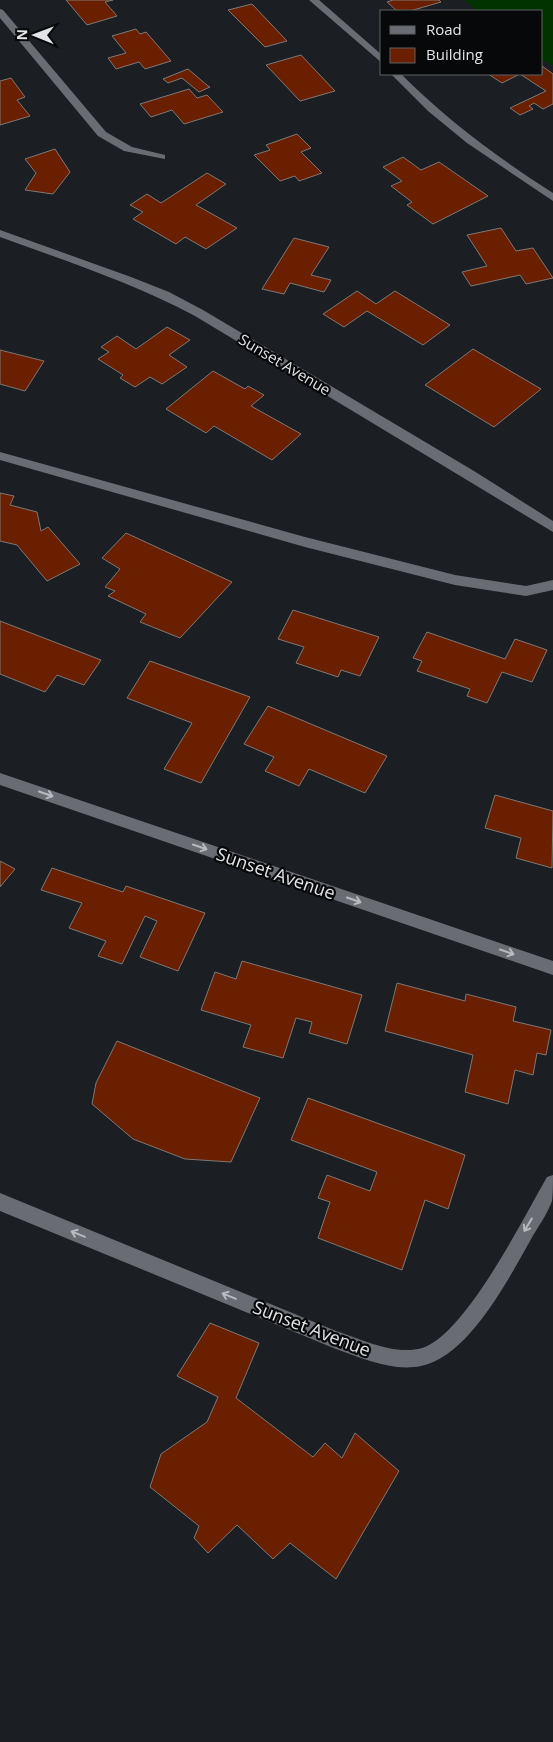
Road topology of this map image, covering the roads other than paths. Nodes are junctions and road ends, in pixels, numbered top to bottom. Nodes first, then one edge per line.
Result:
1 (314, 0) edge
2 (0, 12) edge
3 (380, 58) edge
4 (397, 75) edge
5 (161, 157) dead end
6 (553, 198) edge
7 (0, 233) edge
8 (0, 456) edge
9 (553, 527) edge
10 (553, 585) edge
11 (0, 779) edge
12 (553, 968) edge
13 (553, 1183) edge
14 (0, 1202) edge

1 - 3 street
2 - 5 street
4 - 6 street
7 - 9 street, Sunset Avenue
8 - 10 street
11 -> 12 street, Sunset Avenue
13 -> 14 street, Sunset Avenue

